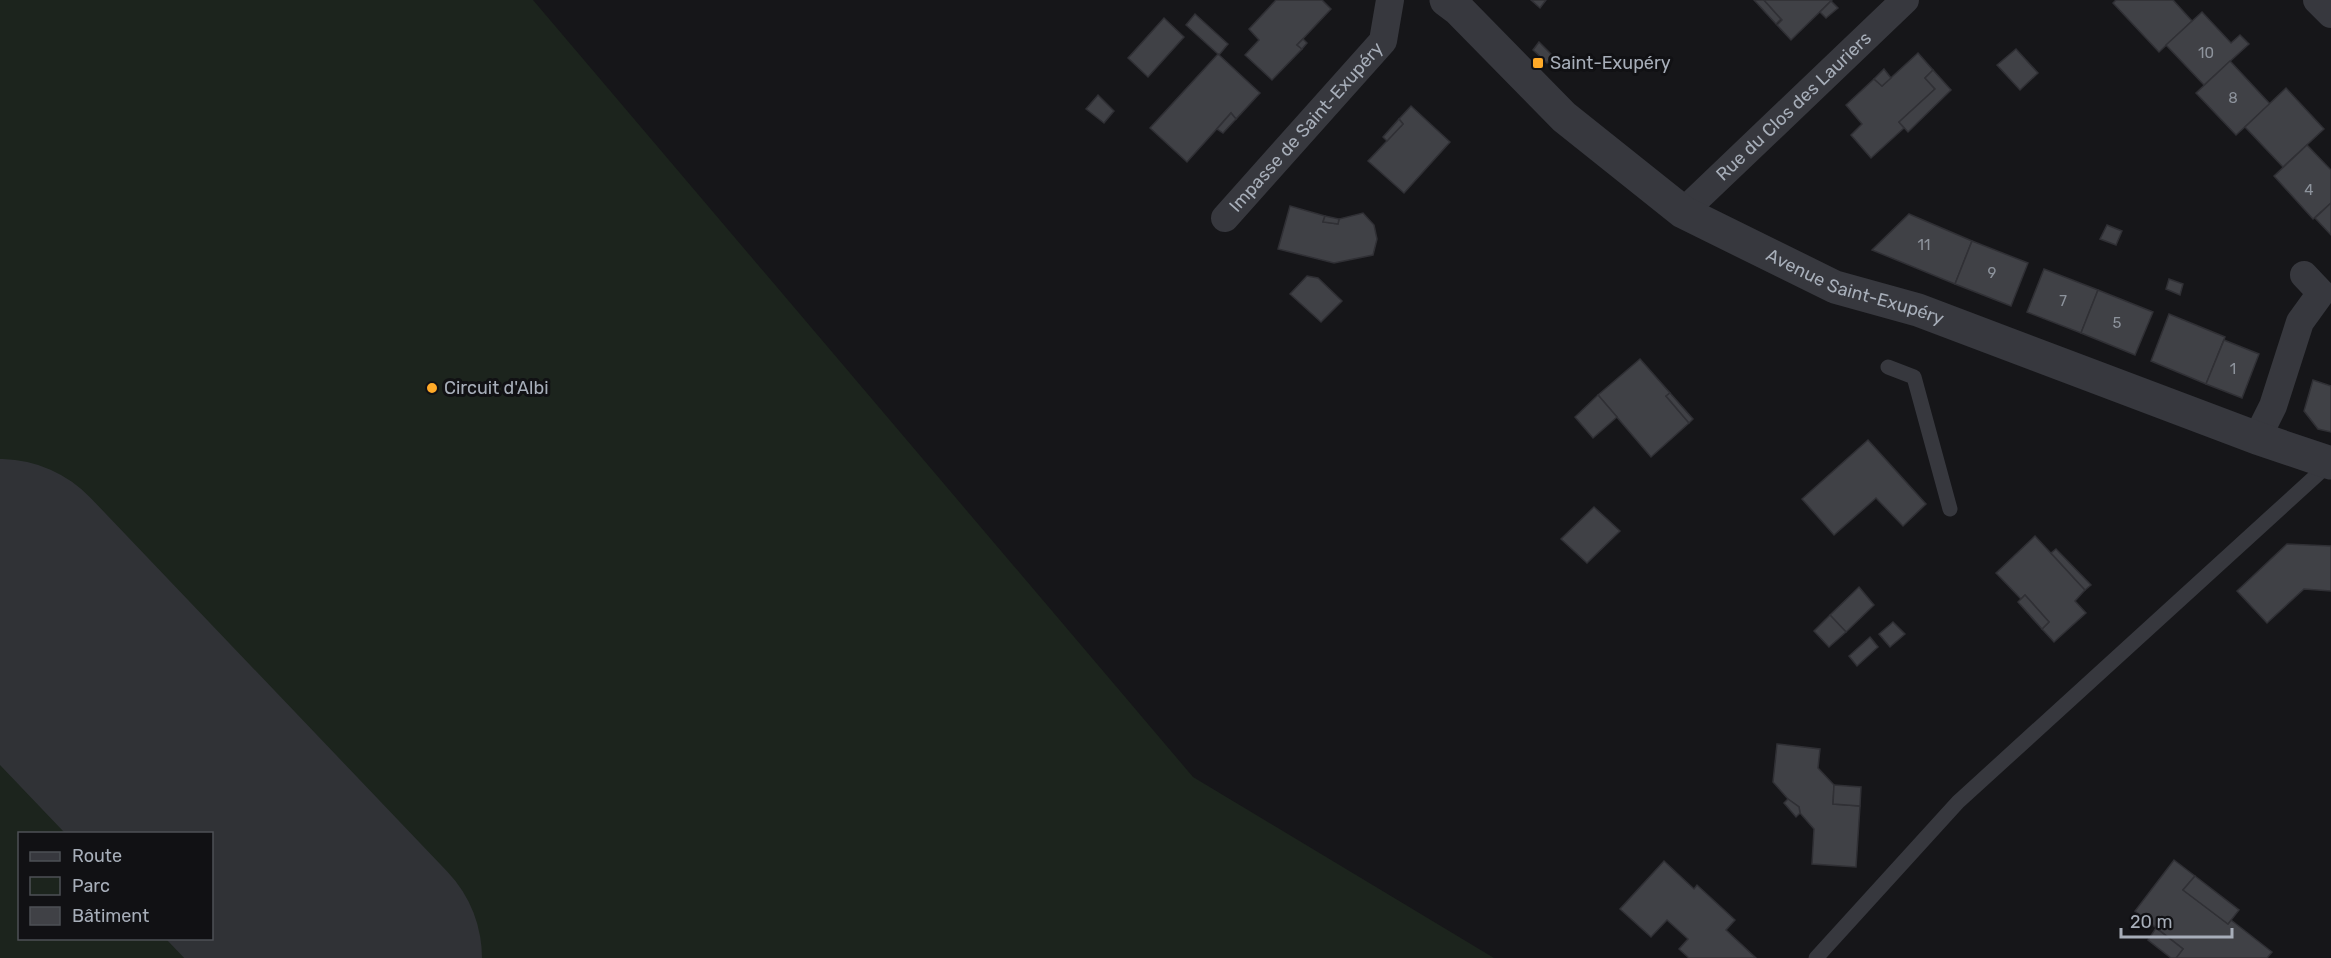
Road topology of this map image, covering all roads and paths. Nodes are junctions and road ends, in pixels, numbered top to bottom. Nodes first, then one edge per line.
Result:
1 (1390, 0) edge
2 (1446, 0) edge
3 (1905, 0) edge
4 (2317, 0) edge
5 (2331, 14) edge
6 (1683, 212) junction
7 (1226, 218) dead end
8 (2322, 286) edge
9 (1888, 367) dead end
10 (2257, 438) junction
11 (2331, 463) edge
12 (1950, 509) dead end
13 (1816, 958) edge

1 - 7 street, Impasse de Saint-Exupéry
2 - 6 street, Avenue Saint-Exupéry
3 - 6 street, Rue du Clos des Lauriers
4 - 5 street
6 - 10 street, Avenue Saint-Exupéry
8 - 10 street
9 - 12 lane
10 - 11 street, Avenue Saint-Exupéry
11 - 13 lane

